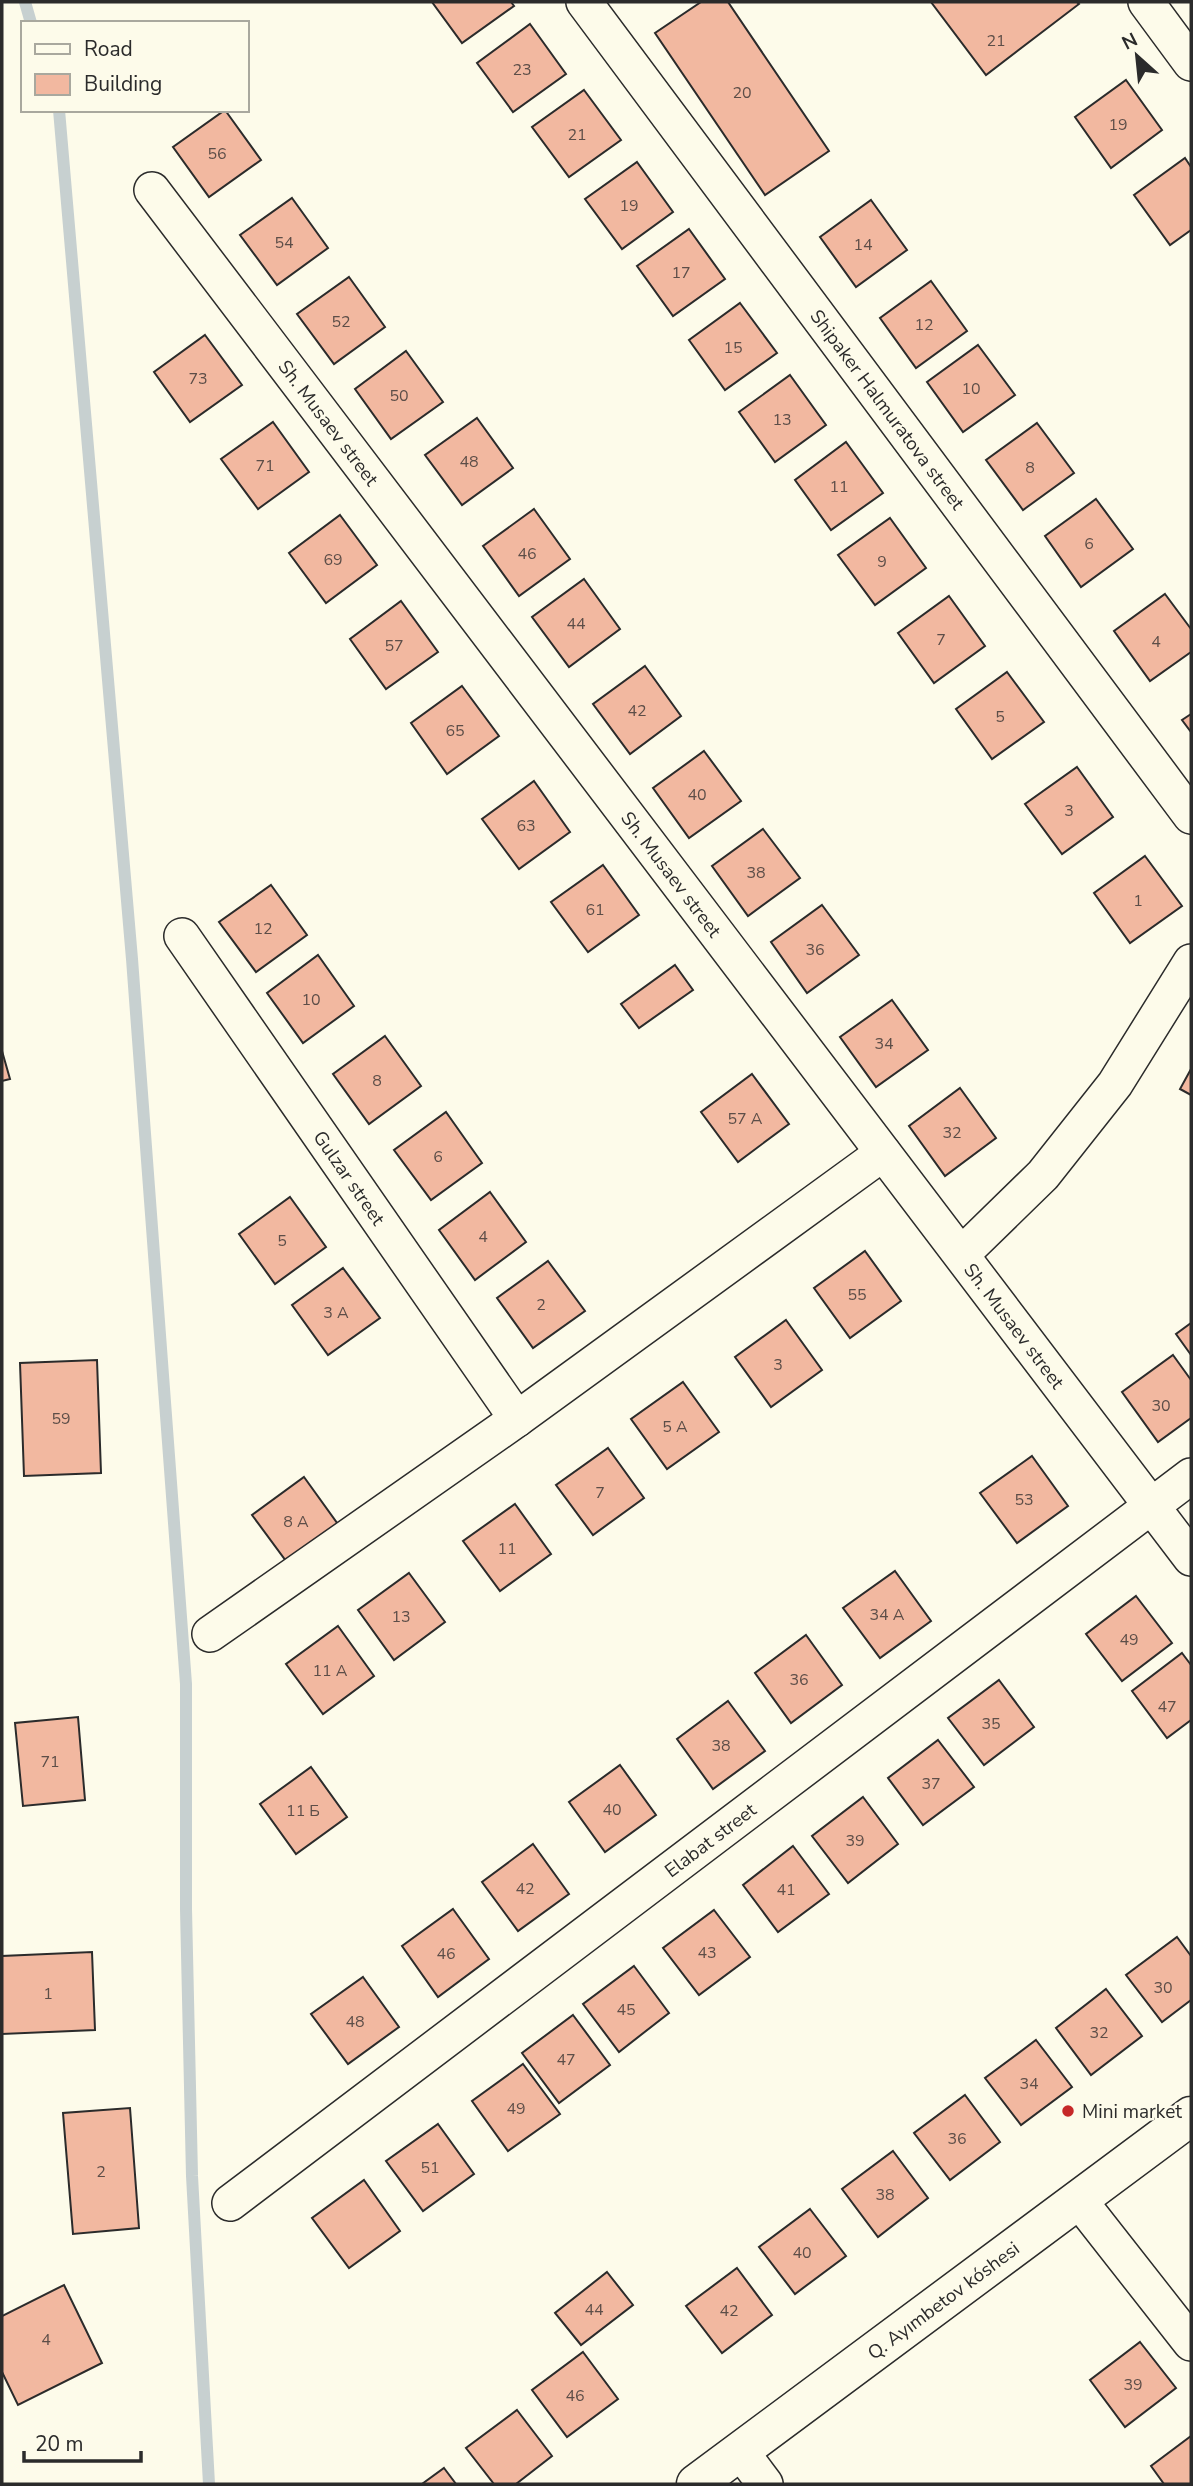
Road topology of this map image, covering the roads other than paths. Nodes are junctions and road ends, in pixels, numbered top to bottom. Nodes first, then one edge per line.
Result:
1 (584, 2) edge
2 (1146, 2) edge
3 (1191, 63) edge
4 (152, 190) dead end
5 (1191, 816) edge
6 (182, 936) dead end
7 (1191, 962) edge
8 (883, 1153) junction
9 (962, 1254) junction
10 (517, 1419) junction
11 (1191, 1476) edge
12 (1152, 1504) junction
13 (1191, 1558) edge
14 (210, 1634) dead end
15 (1191, 2116) edge
16 (1078, 2199) junction
17 (230, 2203) dead end
18 (1191, 2343) edge
19 (741, 2452) junction
20 (696, 2484) edge
21 (765, 2484) edge

1 - 5 street, Shipaker Halmuratova street
2 - 3 street
4 - 8 street, Sh. Musaev street
6 - 10 street, Gulzar street
7 - 9 street
8 - 9 street, Sh. Musaev street
8 - 10 street
9 - 12 street, Sh. Musaev street
10 - 14 street
11 - 12 street, Elabat street
12 - 13 street, Sh. Musaev street
12 - 17 street, Elabat street
15 - 16 street, Q. Ayımbetov kóshesi
16 - 18 street
16 - 19 street, Q. Ayımbetov kóshesi
19 - 20 street, Q. Ayımbetov kóshesi
19 - 21 street

